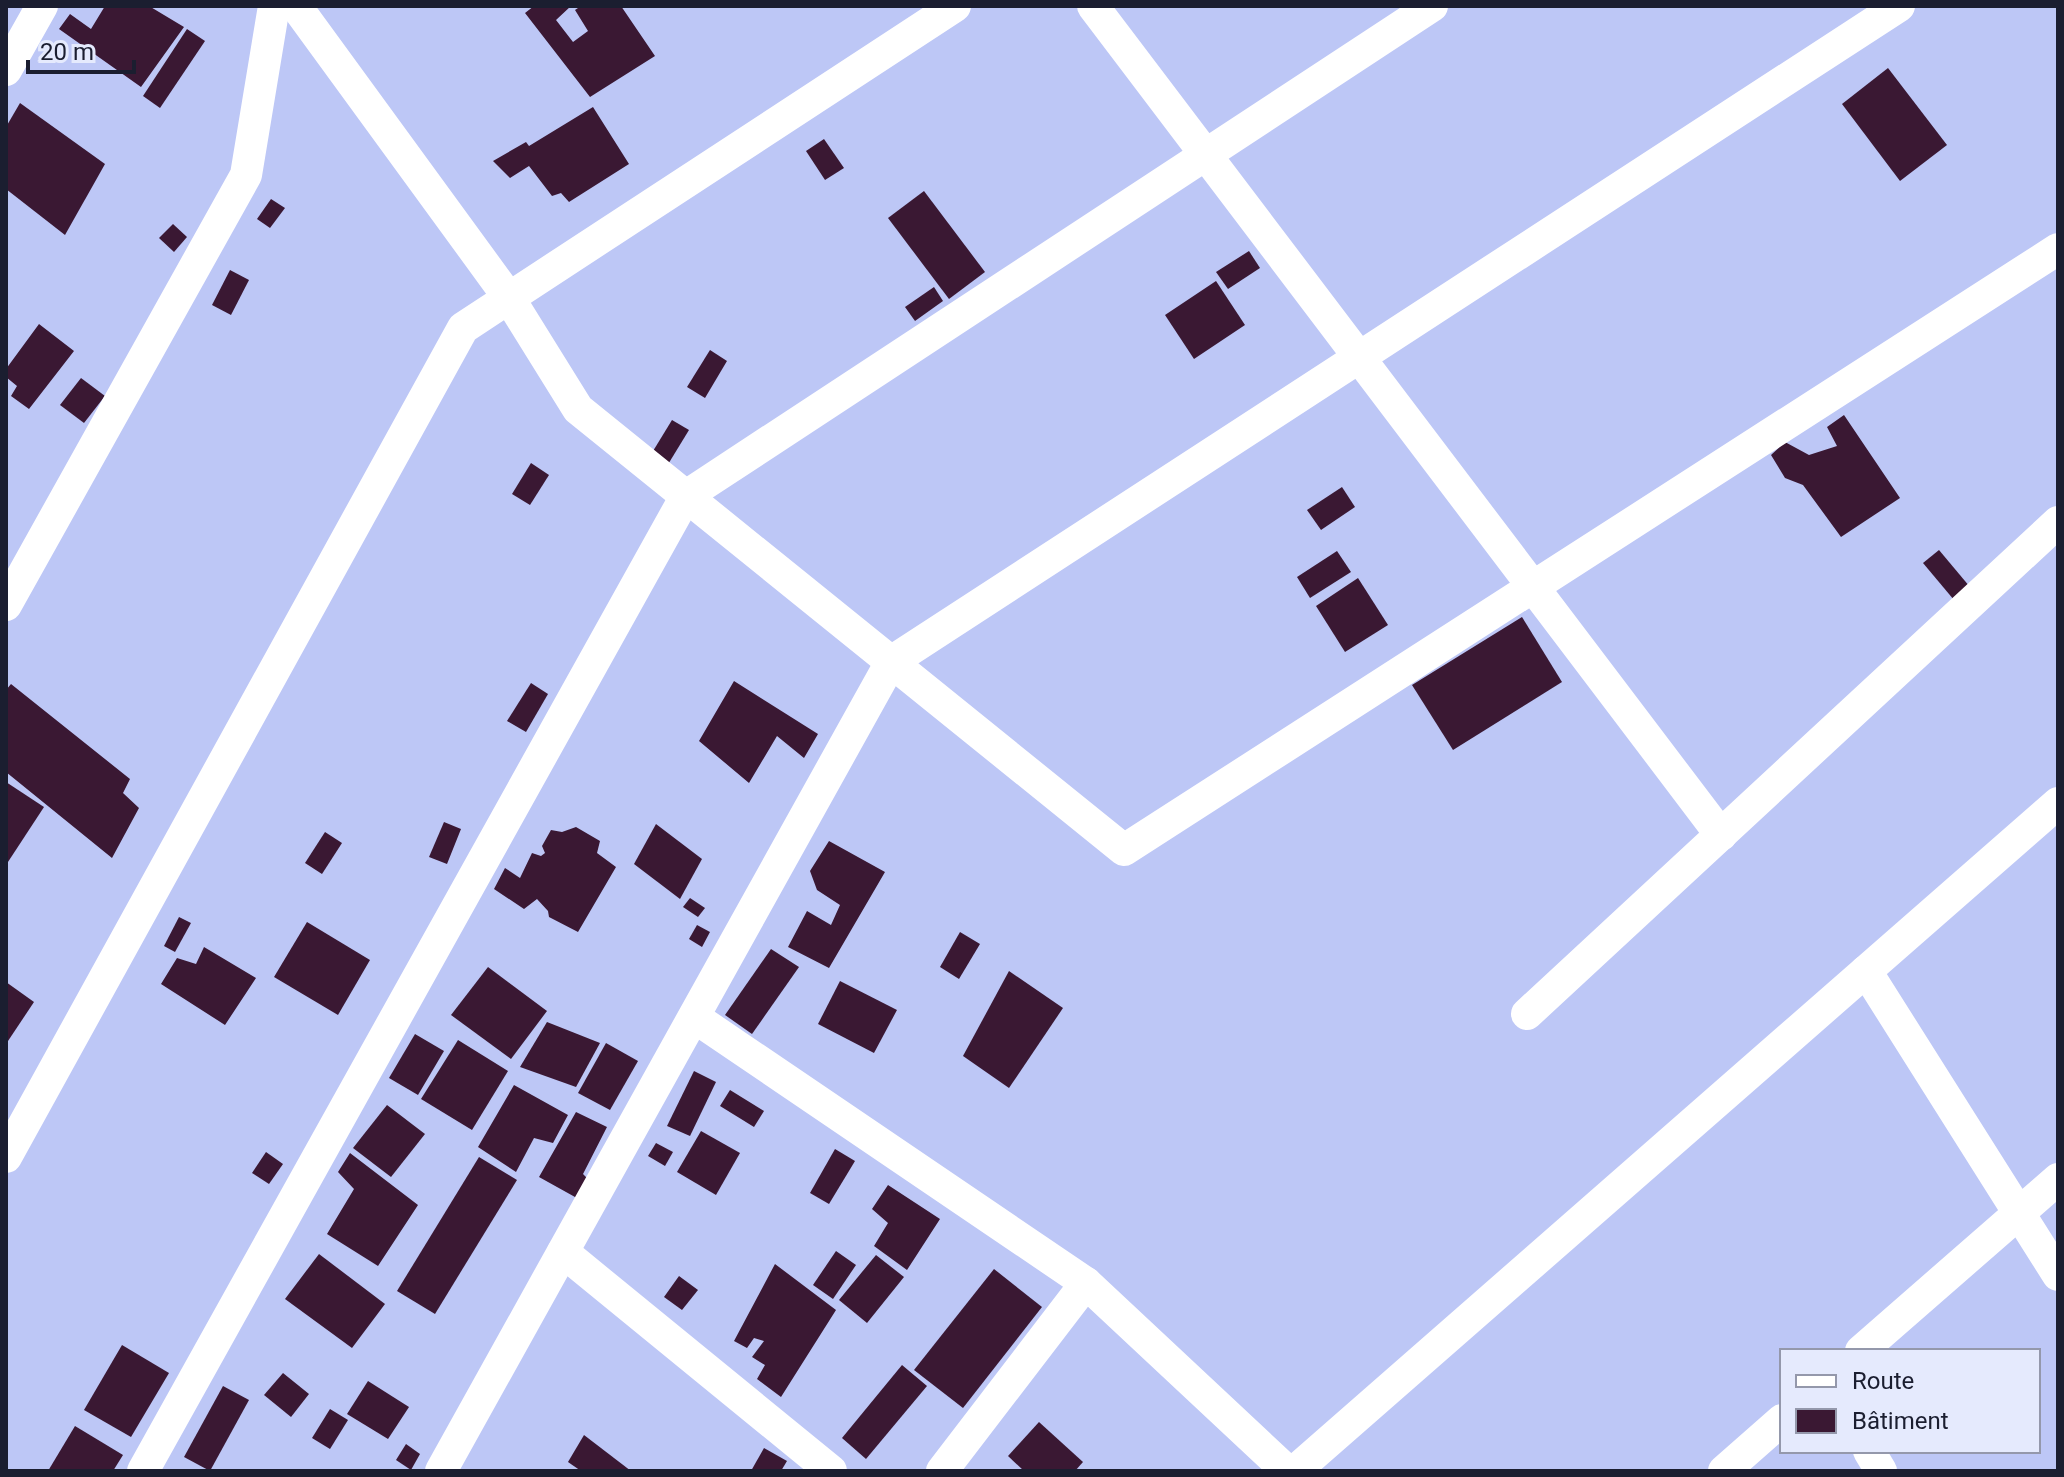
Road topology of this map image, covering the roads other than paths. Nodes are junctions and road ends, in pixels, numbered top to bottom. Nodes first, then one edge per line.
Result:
1 (42, 6) edge
2 (274, 6) edge
3 (296, 6) edge
4 (955, 6) edge
5 (1093, 6) edge
6 (1432, 6) edge
7 (1899, 6) edge
8 (6, 70) edge
9 (1206, 155) junction
10 (2058, 249) edge
11 (509, 298) junction
12 (1359, 357) junction
13 (686, 496) junction
14 (2058, 522) edge
15 (1533, 587) junction
16 (6, 605) edge
17 (891, 662) junction
18 (2058, 803) edge
19 (1721, 835) junction
20 (1866, 971) junction
21 (1527, 1014) dead end
22 (694, 1017) junction
23 (6, 1157) edge
24 (2058, 1179) edge
25 (2020, 1213) junction
26 (563, 1252) junction
27 (2058, 1275) edge
28 (1086, 1283) junction
29 (1863, 1349) edge
30 (1780, 1422) edge
31 (1870, 1453) edge
32 (143, 1471) edge
33 (441, 1471) edge
34 (831, 1471) edge
35 (942, 1471) edge
36 (1287, 1471) edge
37 (1295, 1471) edge
38 (1724, 1471) edge
39 (1881, 1471) edge

1 - 8 street
2 - 16 street
3 - 11 street
4 - 11 street
5 - 9 street
6 - 9 street
7 - 12 street
9 - 12 street
9 - 13 street
10 - 15 street
11 - 13 street
11 - 23 street
12 - 15 street
12 - 17 street
13 - 17 street
13 - 32 street
14 - 19 street
15 - 17 street
15 - 19 street
17 - 22 street
18 - 20 street
19 - 21 street
20 - 25 street
20 - 37 street
22 - 26 street
22 - 28 street
24 - 25 street
25 - 27 street
25 - 29 street
26 - 33 street
26 - 34 street
28 - 35 street
28 - 36 street
30 - 38 street
31 - 39 street

